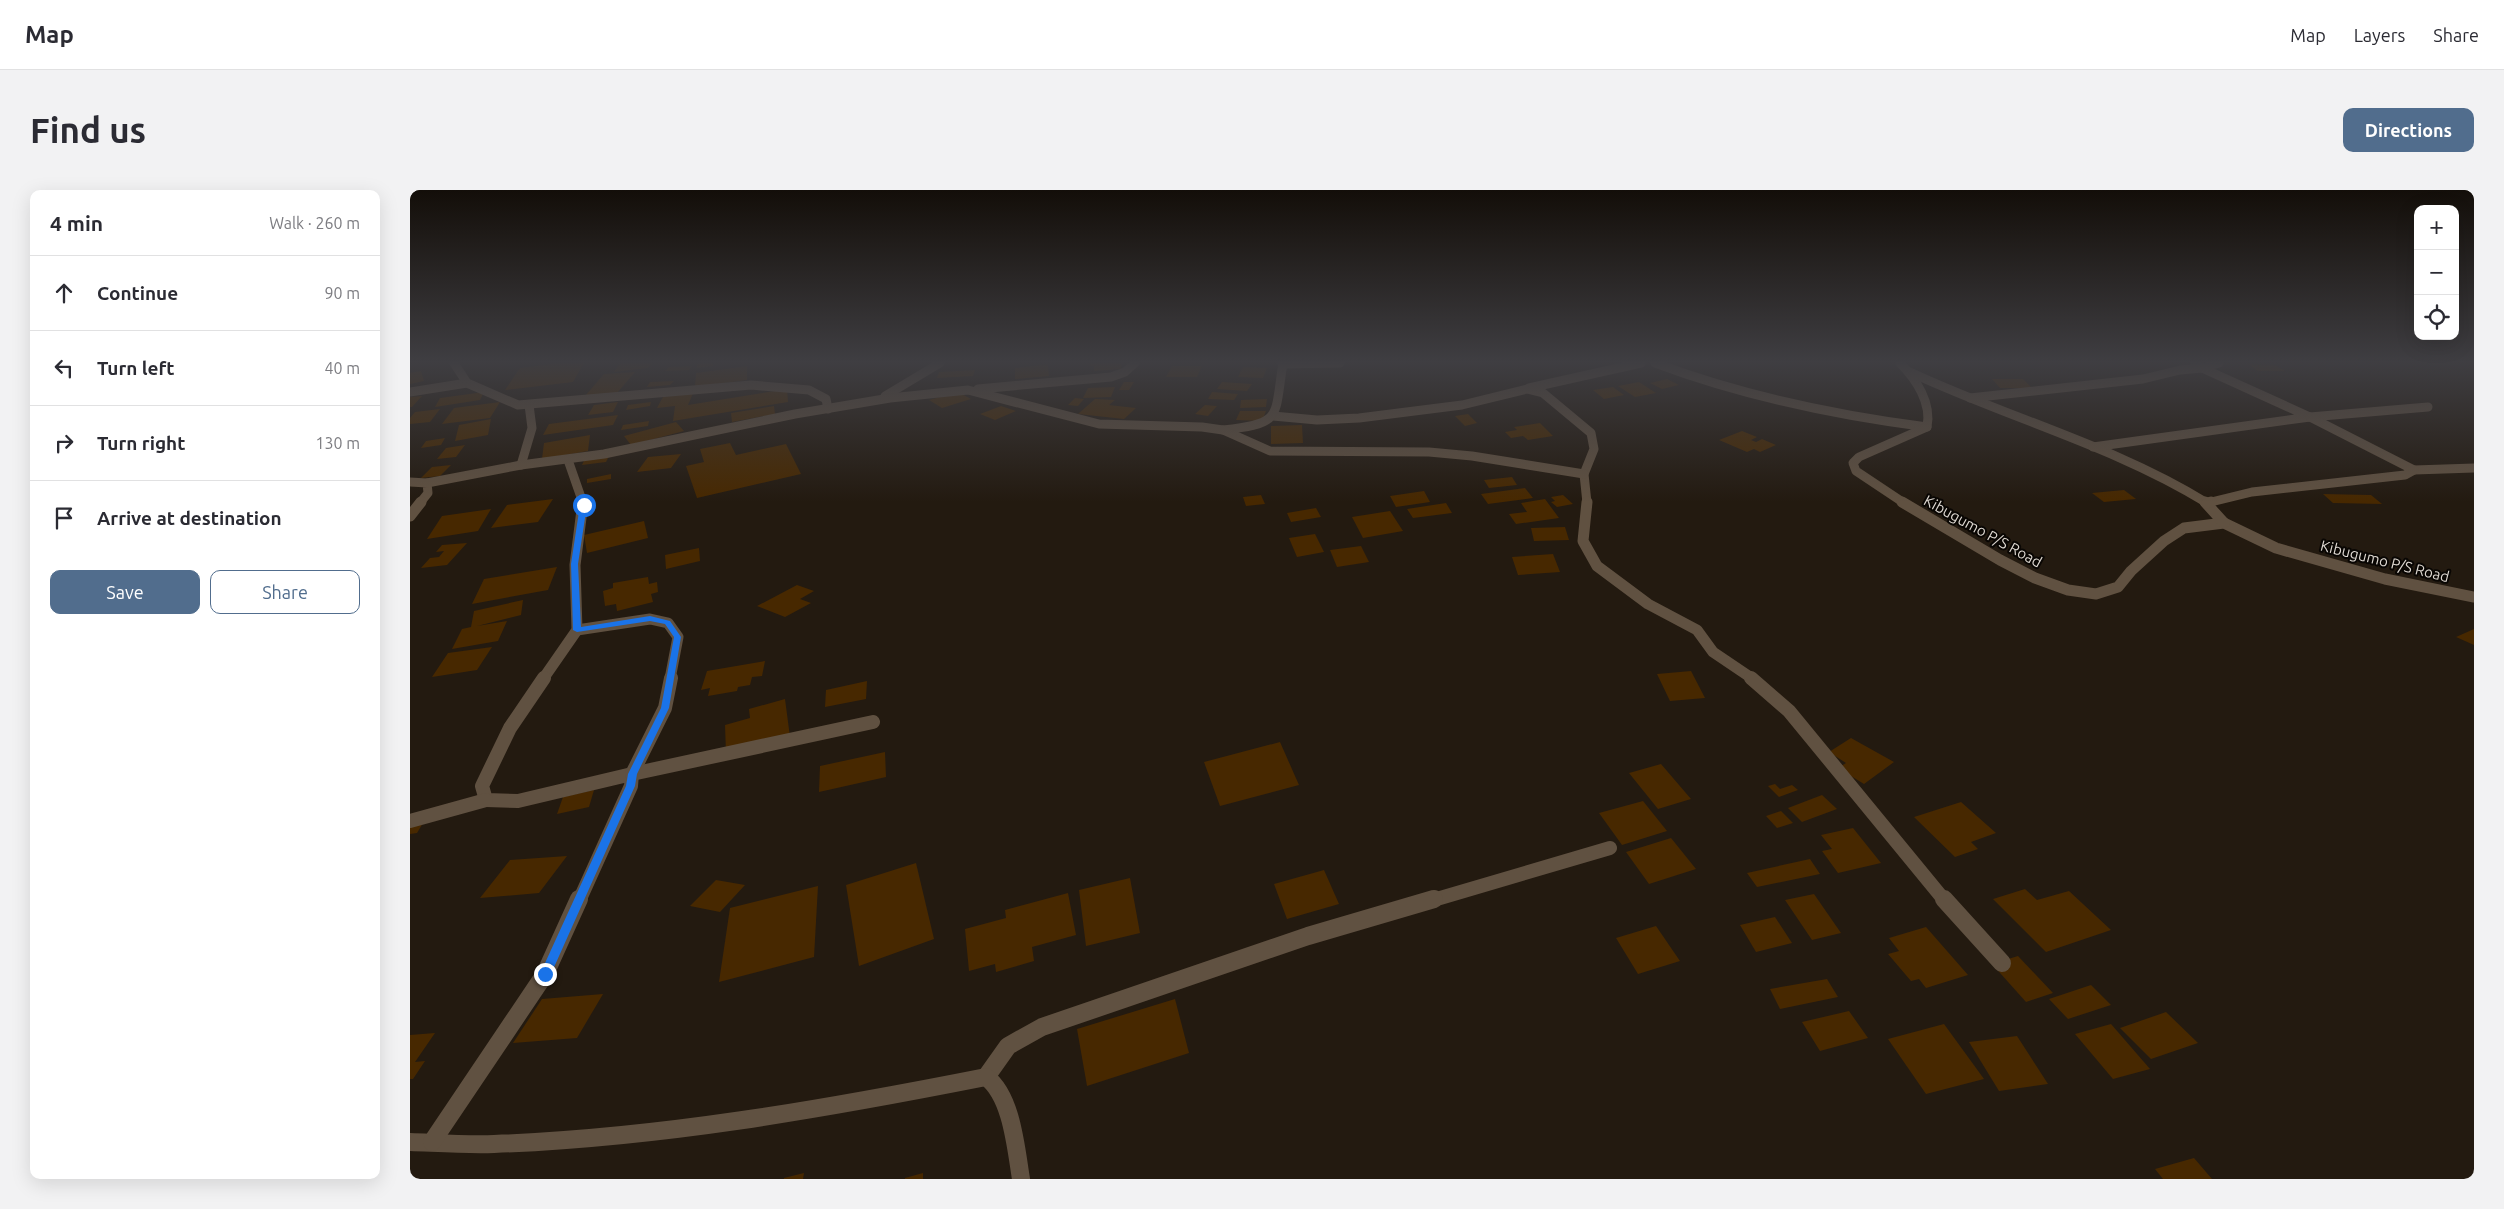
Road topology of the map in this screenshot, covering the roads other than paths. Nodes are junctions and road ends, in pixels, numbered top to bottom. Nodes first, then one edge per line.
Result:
1 (530, 409) edge
2 (828, 409) edge
3 (1042, 409) edge
4 (1274, 409) edge
5 (1432, 409) edge
6 (1564, 409) edge
7 (1815, 409) edge
8 (1928, 409) edge
9 (1996, 409) edge
10 (2293, 409) edge
11 (2403, 409) edge
12 (1273, 416) junction
13 (2310, 417) junction
14 (1927, 427) junction
15 (1223, 430) junction
16 (2093, 447) junction
17 (568, 460) junction
18 (521, 465) junction
19 (2474, 468) edge
20 (2414, 470) junction
21 (1584, 474) junction
22 (410, 482) edge
23 (427, 483) junction
24 (2207, 504) junction
25 (410, 516) edge
26 (2224, 523) junction
27 (2474, 597) edge
28 (577, 630) junction
29 (873, 722) dead end
30 (632, 774) junction
31 (486, 800) junction
32 (410, 821) edge
33 (1610, 848) dead end
34 (2002, 963) dead end
35 (986, 1077) junction
36 (410, 1142) edge
37 (432, 1142) junction
38 (1021, 1179) edge

1 - 18 street
2 - 17 street
3 - 15 street
4 - 12 street
5 - 12 street
6 - 21 street
7 - 14 street
8 - 14 street
9 - 16 street
10 - 13 street
11 - 13 street
12 - 15 street
13 - 16 street
13 - 20 street
14 - 26 street, Kibugumo P/S Road
15 - 21 street
16 - 24 street
17 - 18 street
17 - 28 street
18 - 23 street
19 - 20 street
20 - 24 street
21 - 34 street
22 - 23 street
23 - 25 street
24 - 26 street
26 - 27 street, Kibugumo P/S Road
28 - 30 street
28 - 31 street
29 - 30 street
30 - 31 street
30 - 37 street
31 - 32 street
33 - 35 street
35 - 37 street
35 - 38 street
36 - 37 street

